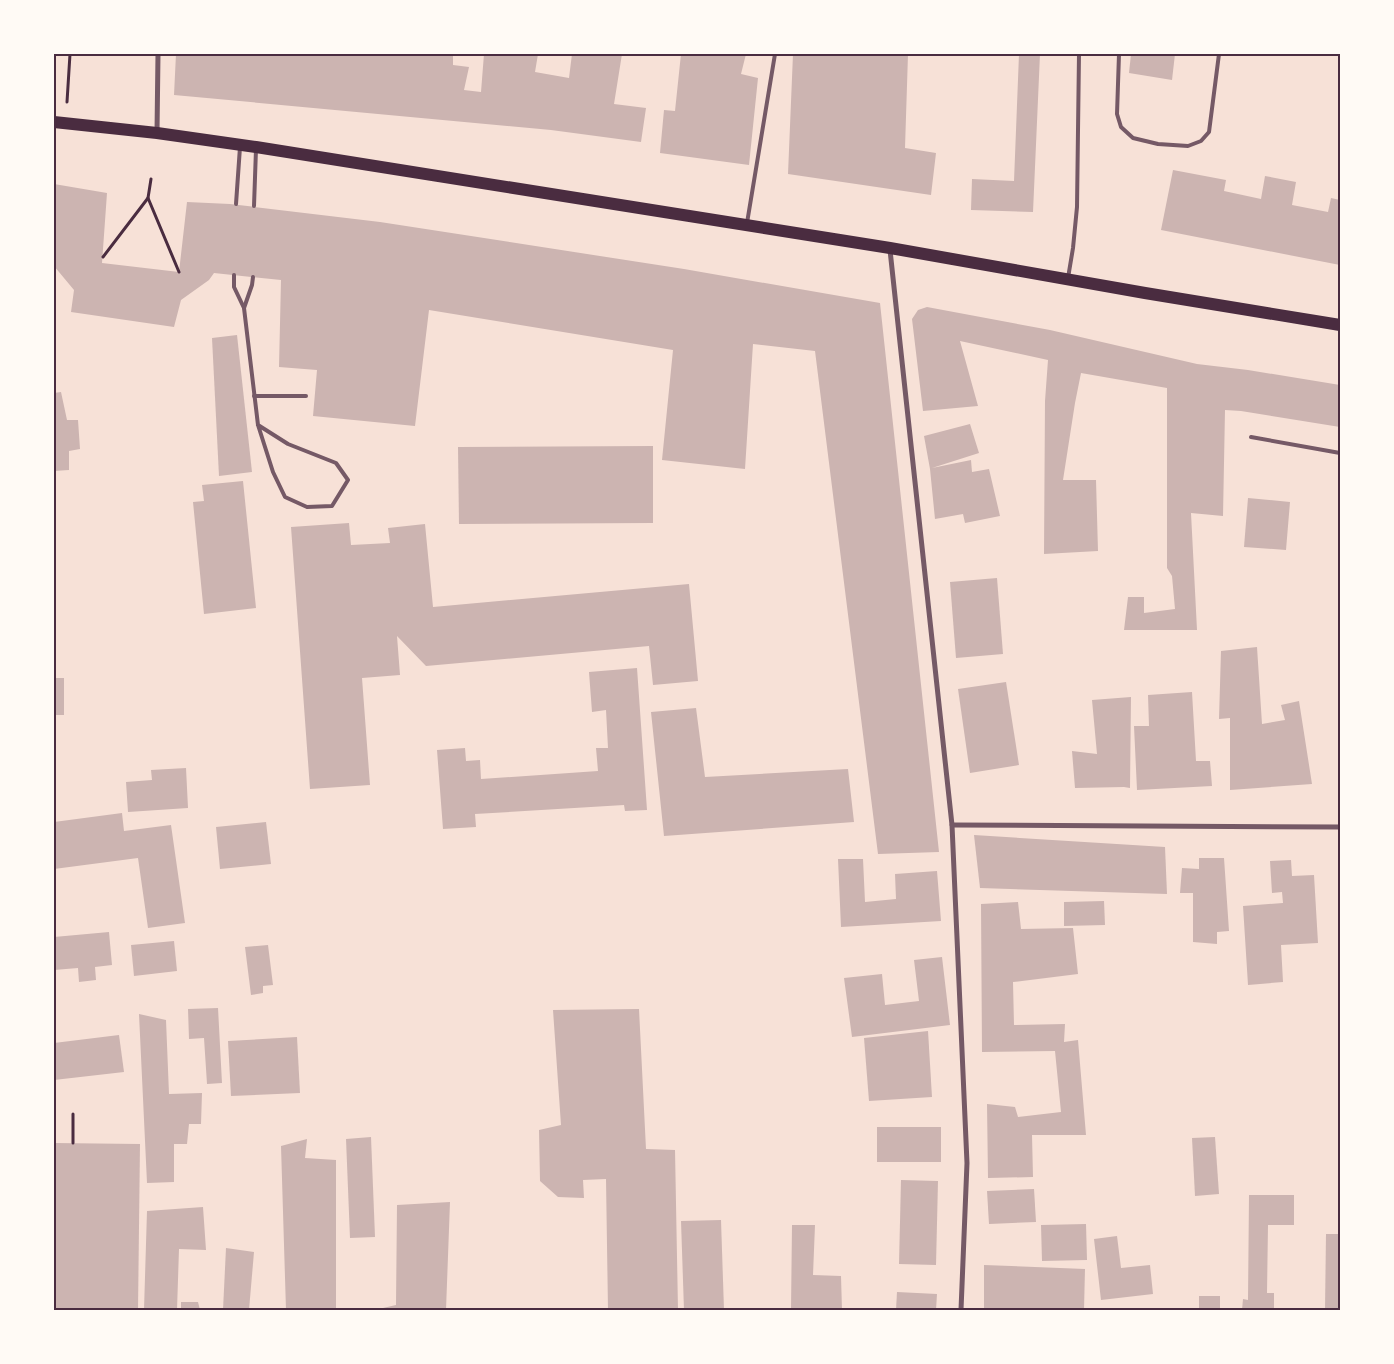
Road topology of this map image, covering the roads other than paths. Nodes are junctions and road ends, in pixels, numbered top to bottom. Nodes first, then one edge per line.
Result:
1 (158, 54) edge
2 (775, 54) edge
3 (1079, 54) edge
4 (1119, 54) edge
5 (1219, 54) edge
6 (54, 122) edge
7 (157, 133) junction
8 (240, 145) junction
9 (256, 147) junction
10 (236, 204) dead end
11 (254, 206) dead end
12 (747, 226) junction
13 (890, 248) junction
14 (234, 275) dead end
15 (253, 278) dead end
16 (1068, 280) junction
17 (244, 308) junction
18 (1340, 325) edge
19 (254, 396) junction
20 (306, 396) dead end
21 (258, 425) junction
22 (1251, 437) dead end
23 (1340, 453) edge
24 (952, 826) junction
25 (1340, 827) edge
26 (960, 1310) edge

1 - 7 street
2 - 12 lane
3 - 16 lane
4 - 5 lane
6 - 7 main road
7 - 8 main road
8 - 9 main road
8 - 10 lane
9 - 11 lane
9 - 12 main road
12 - 13 main road
13 - 16 main road
13 - 24 street
14 - 17 lane
15 - 17 lane
16 - 18 main road
17 - 19 lane
19 - 20 lane
19 - 21 lane
21 - 21 lane
22 - 23 lane
24 - 25 street
24 - 26 street

